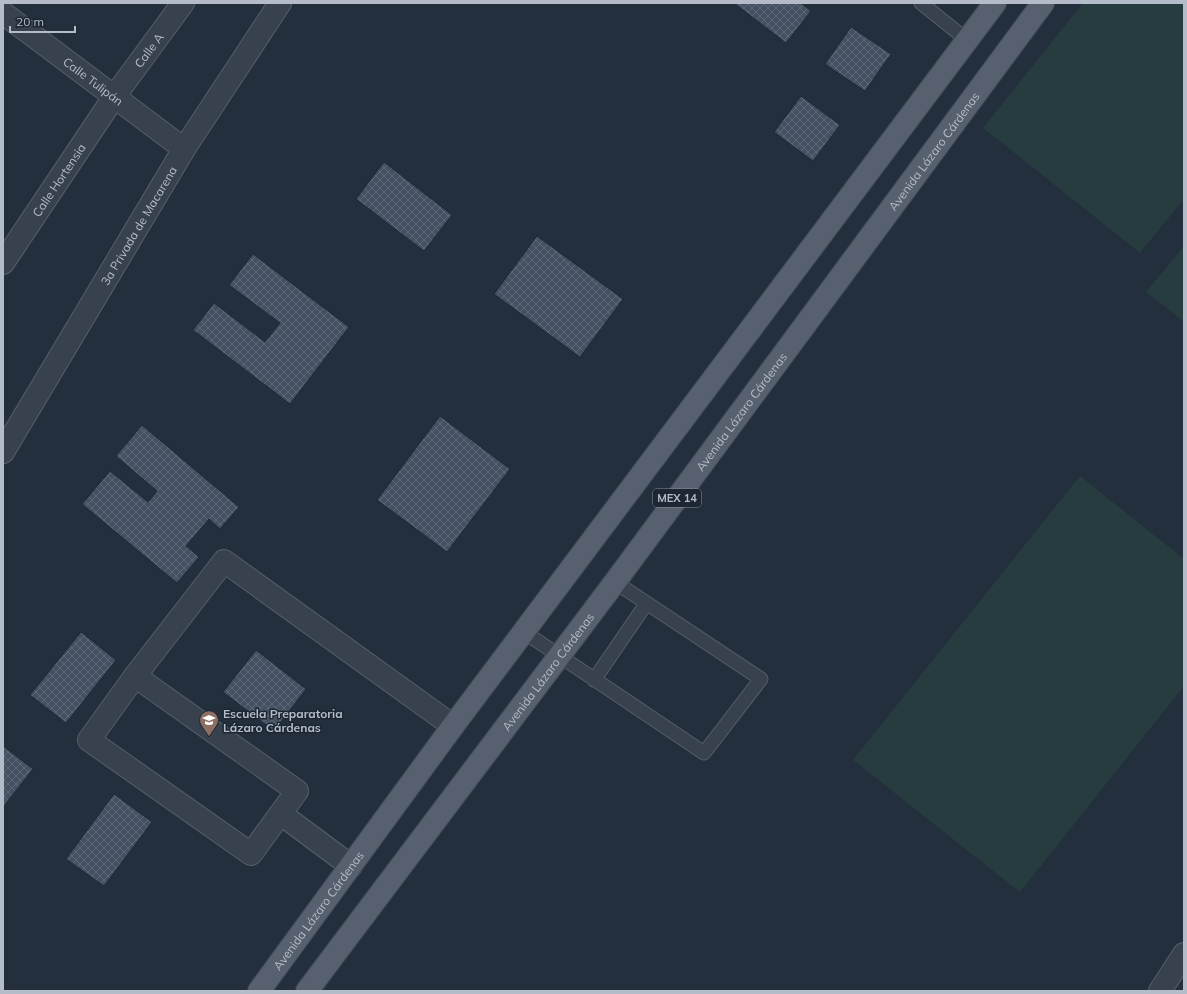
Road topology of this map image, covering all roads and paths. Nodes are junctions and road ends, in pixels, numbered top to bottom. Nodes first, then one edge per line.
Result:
1 (183, 3) edge
2 (280, 3) edge
3 (921, 3) edge
4 (995, 3) edge
5 (1043, 3) edge
6 (3, 13) edge
7 (967, 40) junction
8 (114, 97) junction
9 (184, 149) junction
10 (3, 262) edge
11 (3, 452) edge
12 (615, 582) junction
13 (646, 604) junction
14 (524, 632) junction
15 (559, 657) junction
16 (135, 676) junction
17 (594, 680) junction
18 (453, 726) junction
19 (281, 814) junction
20 (351, 866) junction
21 (1184, 954) edge
22 (259, 991) edge
23 (307, 991) edge
24 (1160, 991) edge

1 - 8 street, Calle A
2 - 9 street, 3a Privada de Macarena
3 - 7 lane
4 - 7 main road, Avenida Lázaro Cárdenas / MEX 14
5 - 12 main road, Avenida Lázaro Cárdenas / MEX 14
6 - 8 street, Calle Tulipán
7 - 14 main road, Avenida Lázaro Cárdenas / MEX 14
8 - 9 street, Calle Tulipán
8 - 10 street, Calle Hortensia
9 - 11 street, 3a Privada de Macarena
12 - 13 lane
12 - 15 main road, Avenida Lázaro Cárdenas / MEX 14
13 - 17 lane
13 - 17 lane
14 - 15 lane
14 - 18 main road, Avenida Lázaro Cárdenas / MEX 14
15 - 17 lane
15 - 23 main road, Avenida Lázaro Cárdenas / MEX 14
16 - 18 street
16 - 19 street
16 - 19 street
18 - 20 main road, Avenida Lázaro Cárdenas / MEX 14
19 - 20 street
20 - 22 main road, Avenida Lázaro Cárdenas / MEX 14
21 - 24 street

